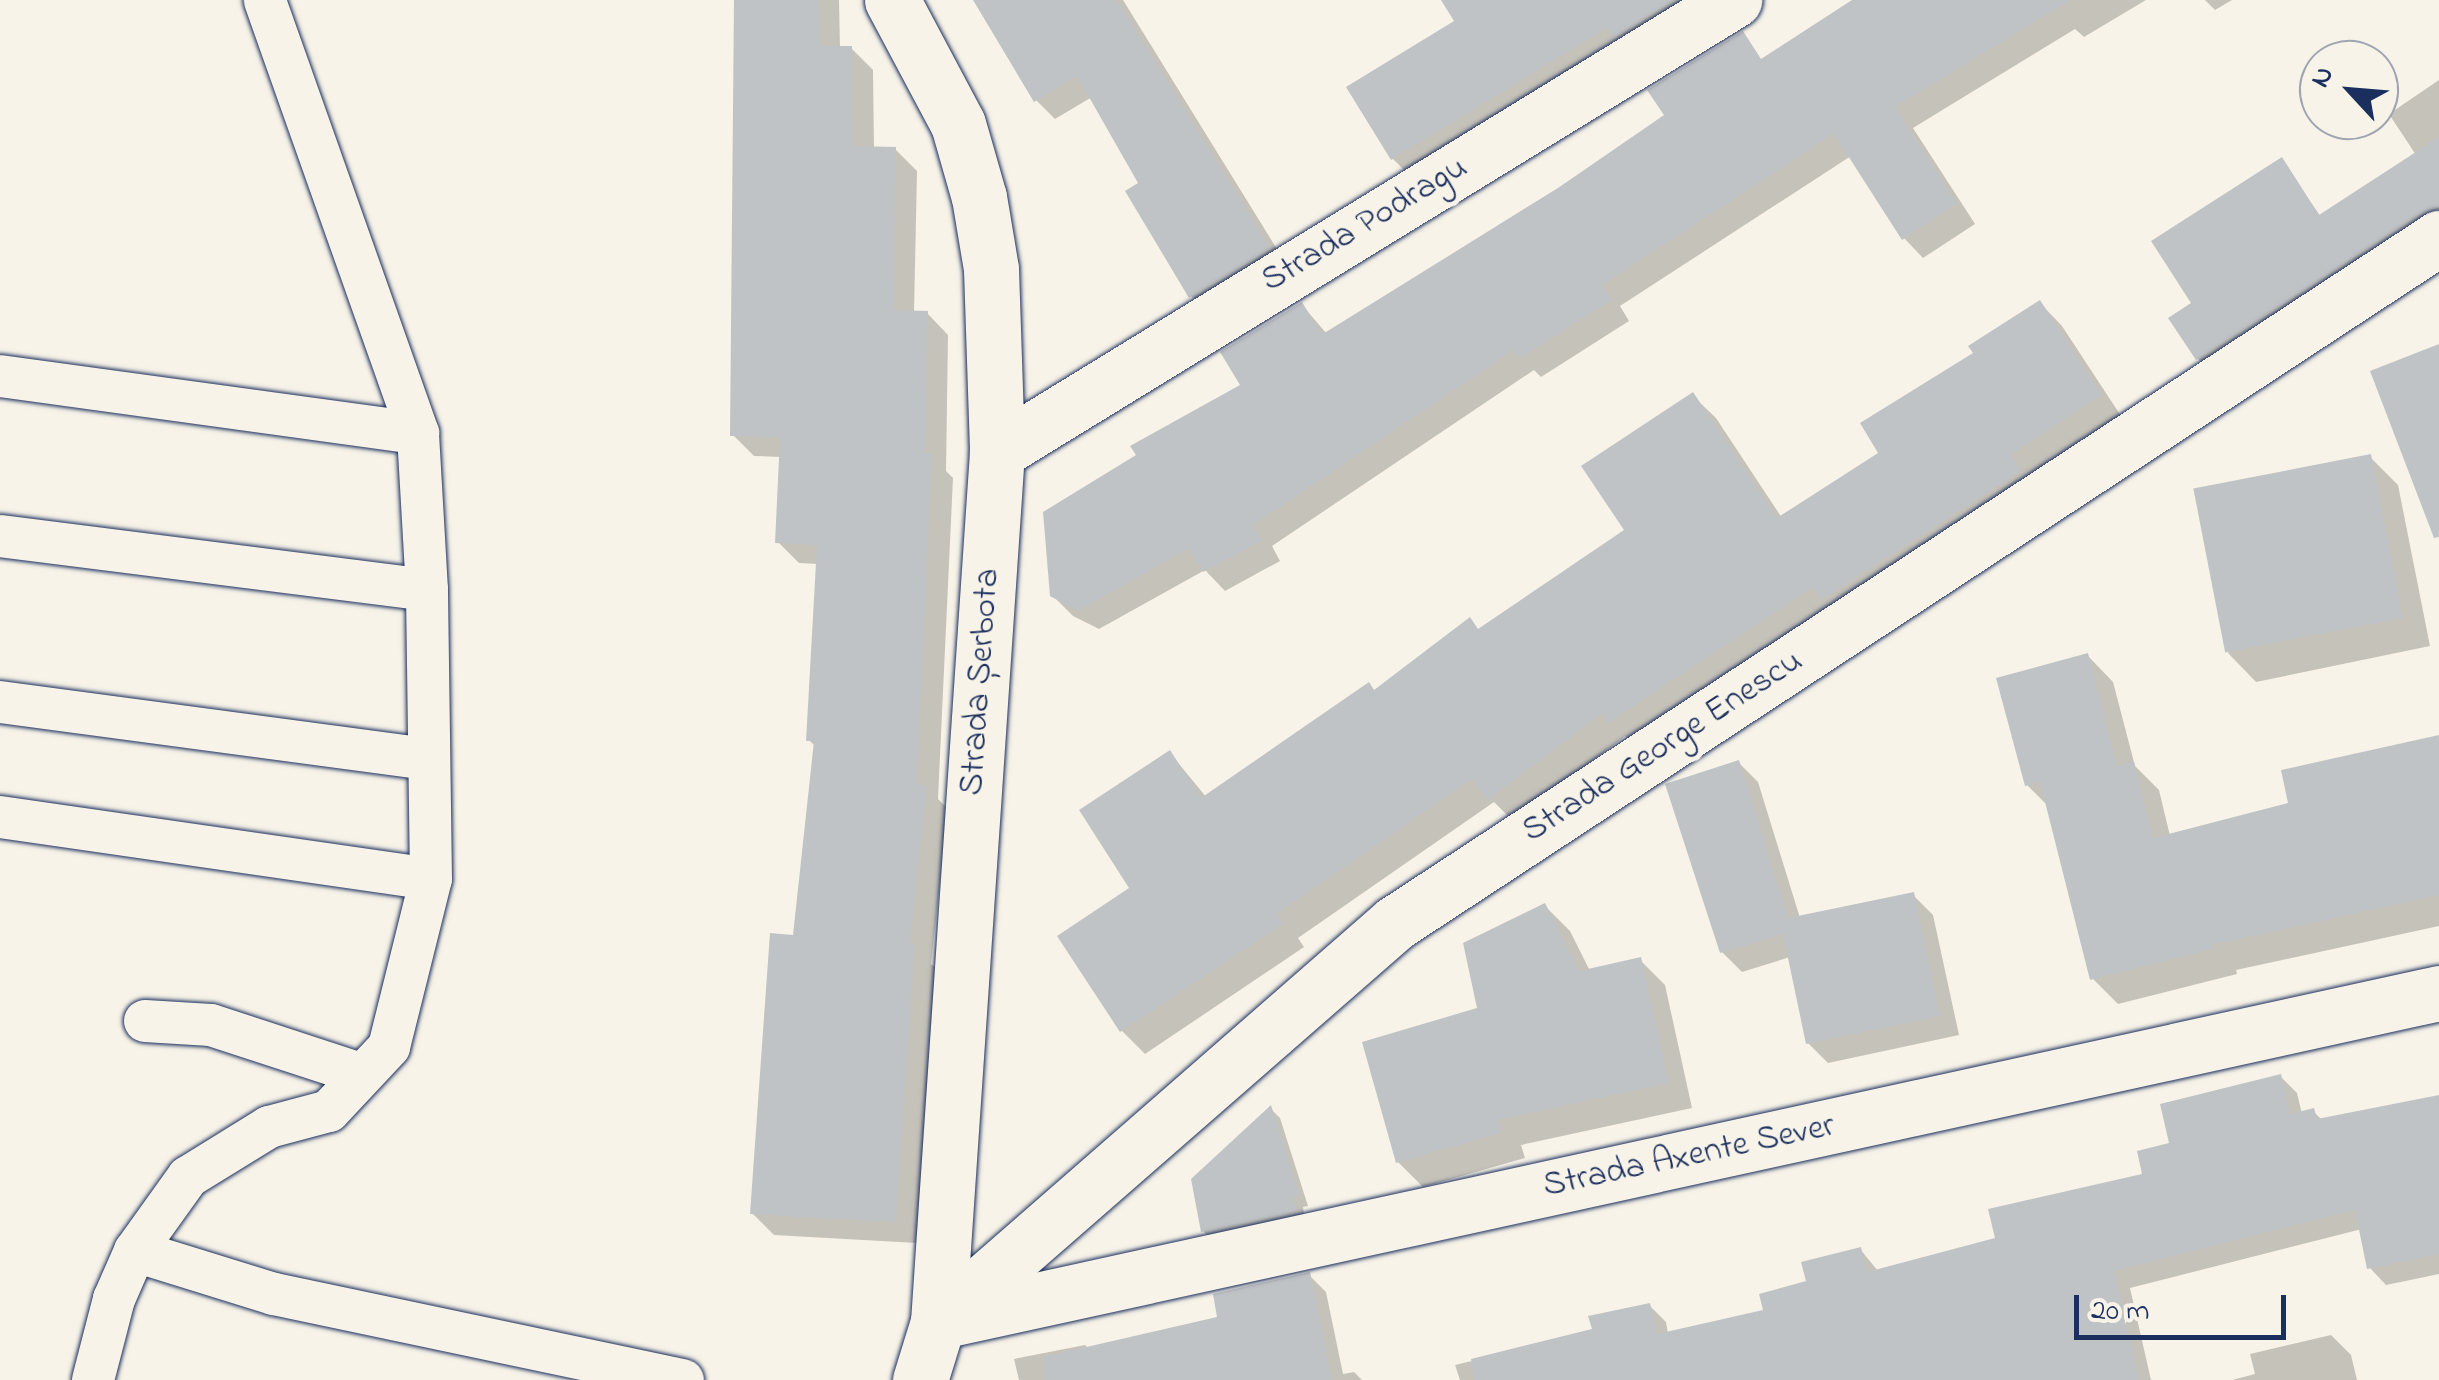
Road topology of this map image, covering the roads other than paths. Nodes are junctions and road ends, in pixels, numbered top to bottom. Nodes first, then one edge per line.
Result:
1 (265, 0) edge
2 (892, 0) edge
3 (1734, 0) edge
4 (2439, 238) edge
5 (0, 376) edge
6 (418, 433) junction
7 (997, 452) junction
8 (0, 536) edge
9 (427, 590) junction
10 (0, 702) edge
11 (427, 759) junction
12 (0, 817) edge
13 (432, 879) junction
14 (2439, 993) edge
15 (144, 1021) dead end
16 (361, 1074) junction
17 (134, 1251) junction
18 (938, 1322) junction
19 (94, 1380) edge
20 (683, 1380) edge
21 (920, 1380) edge

1 - 6 lane
2 - 7 street, Strada Șerbota
3 - 7 street, Strada Podragu
4 - 18 street, Strada George Enescu
5 - 6 lane
6 - 9 lane
7 - 18 street, Strada Șerbota
8 - 9 lane
9 - 11 lane
10 - 11 lane
11 - 13 lane
12 - 13 lane
13 - 16 lane
14 - 18 street, Strada Axente Sever
15 - 16 lane
16 - 17 lane
17 - 19 lane
17 - 20 lane
18 - 21 street, Strada Șerbota

